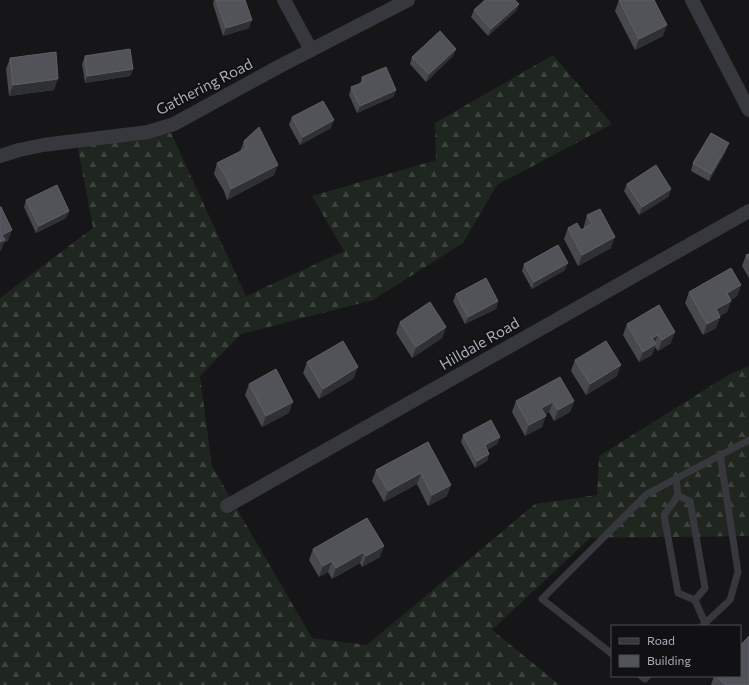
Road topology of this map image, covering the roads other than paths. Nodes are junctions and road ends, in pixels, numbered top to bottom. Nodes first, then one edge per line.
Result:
1 (284, 0) edge
2 (408, 0) edge
3 (692, 0) edge
4 (311, 50) junction
5 (749, 110) edge
6 (0, 156) edge
7 (749, 210) edge
8 (749, 440) edge
9 (720, 454) junction
10 (676, 478) junction
11 (678, 496) junction
12 (227, 506) dead end
13 (695, 600) junction
14 (703, 625) edge
15 (611, 653) edge

1 - 4 street
2 - 4 street, Gathering Road
3 - 5 street
4 - 6 street, Gathering Road
7 - 12 street, Hilldale Road
8 - 9 lane
9 - 10 lane
9 - 14 lane
10 - 11 lane
10 - 15 lane
11 - 13 lane
11 - 13 lane
13 - 14 lane

